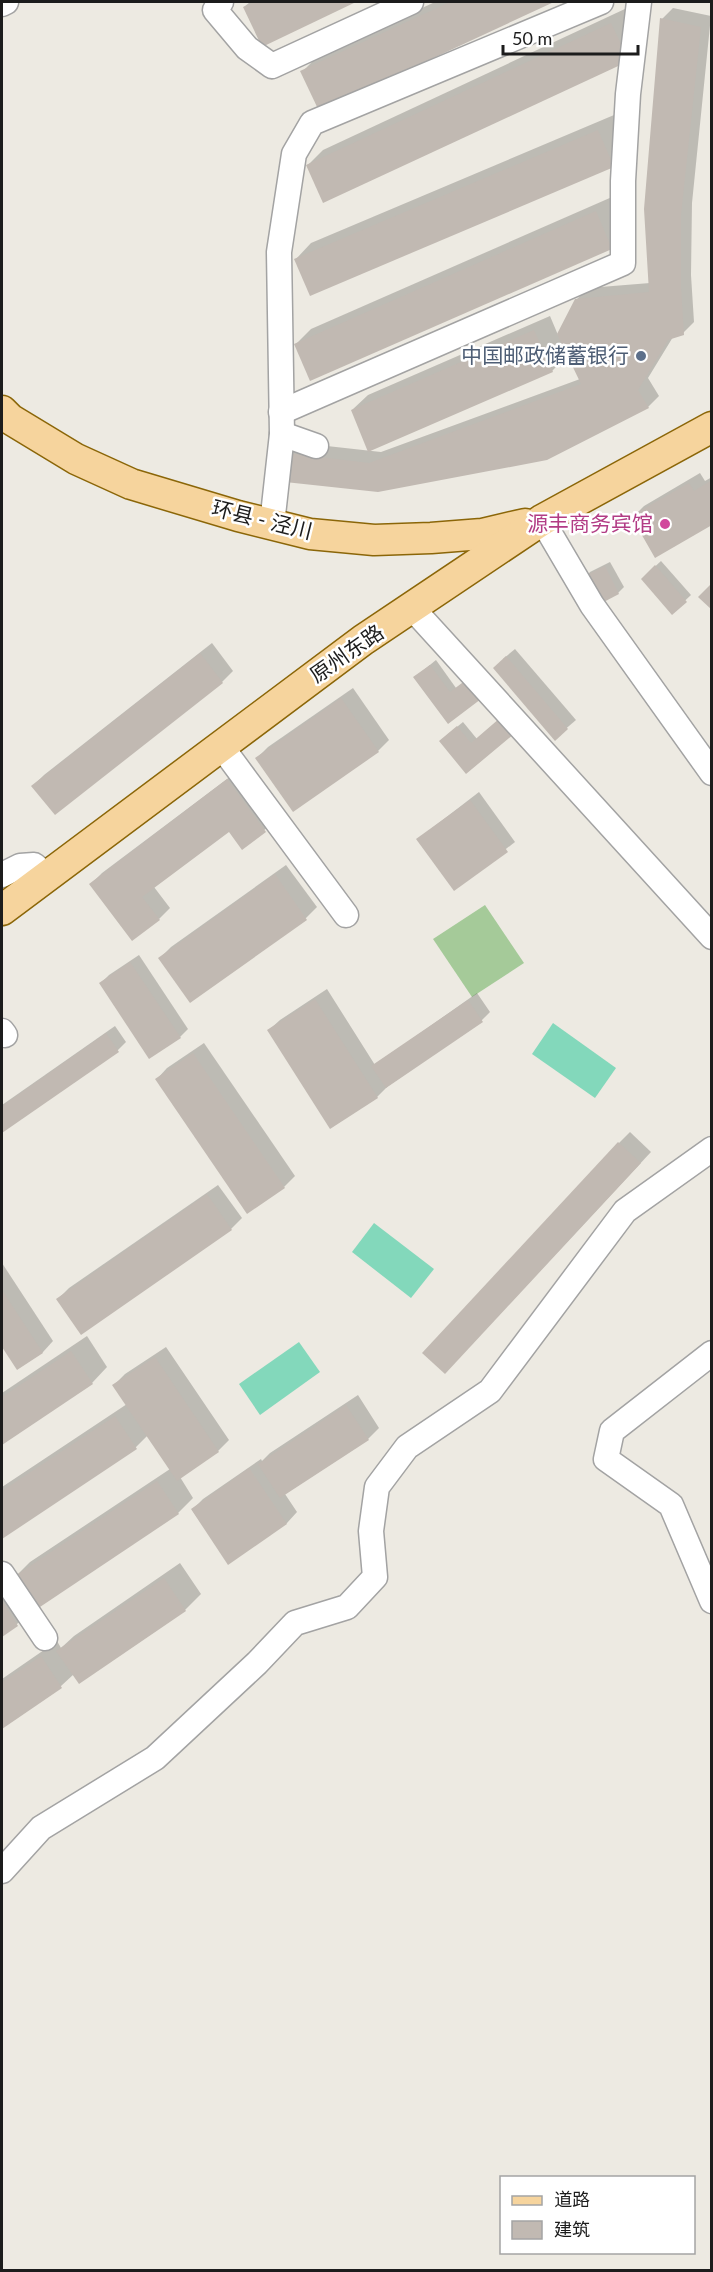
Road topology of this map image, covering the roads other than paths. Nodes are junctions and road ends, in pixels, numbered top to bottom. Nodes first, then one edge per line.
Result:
1 (6, 2) edge
2 (221, 2) edge
3 (411, 2) edge
4 (601, 2) edge
5 (639, 2) edge
6 (2, 3) edge
7 (2, 411) edge
8 (281, 423) junction
9 (710, 431) edge
10 (316, 446) dead end
11 (542, 520) junction
12 (272, 524) junction
13 (413, 609) junction
14 (221, 746) junction
15 (711, 773) edge
16 (2, 875) edge
17 (47, 876) junction
18 (2, 910) edge
19 (346, 915) dead end
20 (711, 937) edge
21 (711, 1149) edge
22 (711, 1353) edge
23 (2, 1574) edge
24 (711, 1601) edge
25 (45, 1638) dead end
26 (2, 1871) edge

1 - 6 street
2 - 3 street
4 - 8 street
5 - 8 street
7 - 12 main road, 环县 - 泾川
8 - 10 street
8 - 12 street
9 - 11 main road, 原州东路
11 - 12 main road, 环县 - 泾川
11 - 13 main road, 原州东路
11 - 15 street
13 - 14 main road, 原州东路
13 - 20 street
14 - 17 main road, 原州东路
14 - 19 street
16 - 17 street
17 - 18 main road, 原州东路
21 - 26 street
22 - 24 street
23 - 25 street

